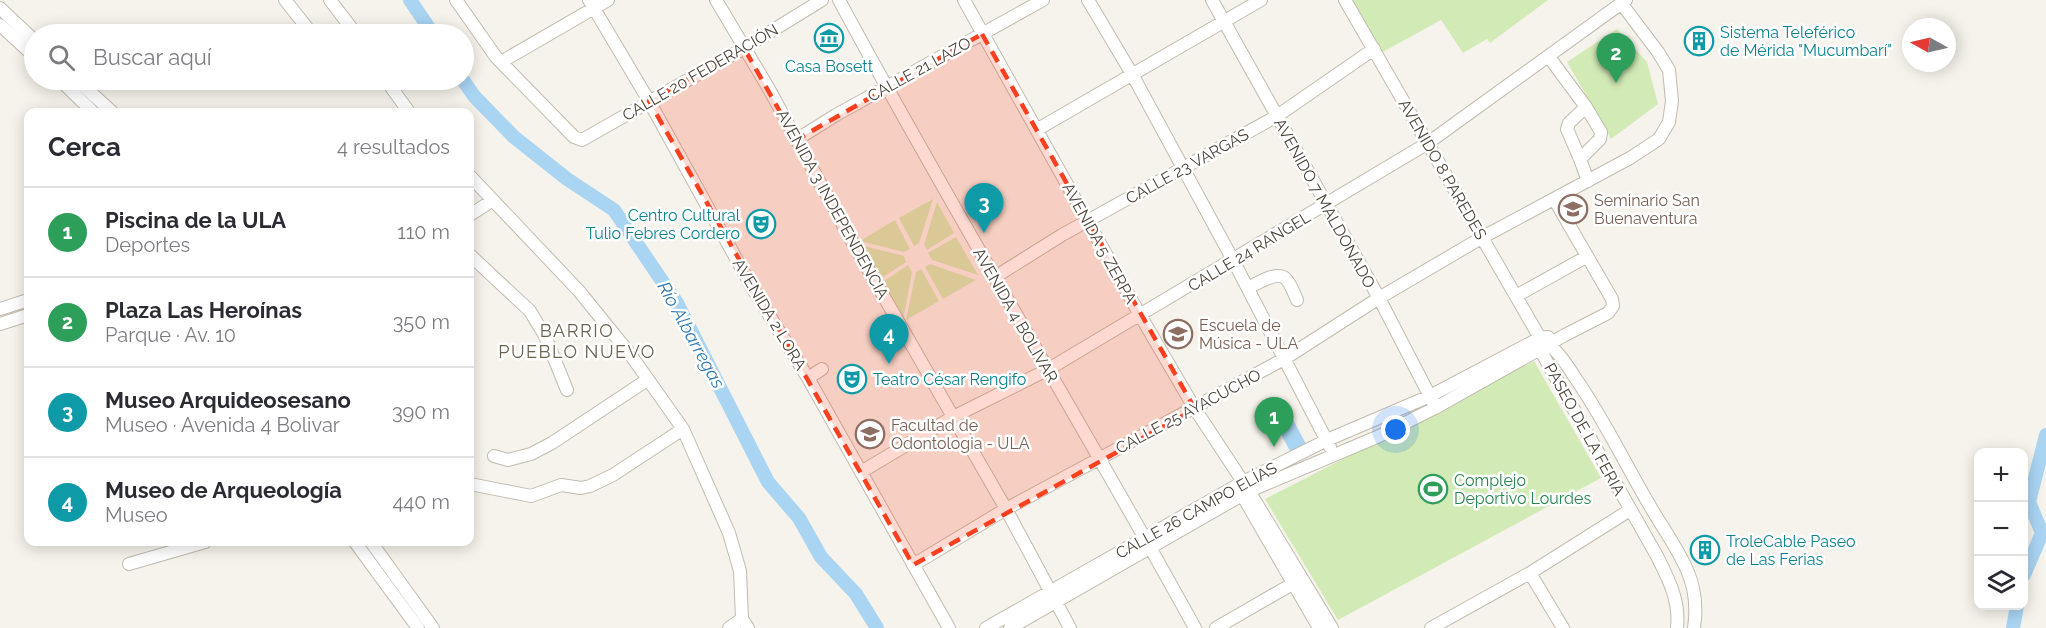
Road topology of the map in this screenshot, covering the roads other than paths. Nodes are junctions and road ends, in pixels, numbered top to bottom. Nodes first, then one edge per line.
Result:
1 (285, 0) edge
2 (330, 0) edge
3 (456, 0) edge
4 (608, 0) edge
5 (716, 0) edge
6 (822, 0) edge
7 (839, 0) edge
8 (964, 0) edge
9 (1043, 0) edge
10 (1088, 0) edge
11 (1212, 0) edge
12 (1261, 0) edge
13 (1345, 0) edge
14 (1623, 2) edge
15 (592, 4) edge
16 (0, 8) edge
17 (1224, 21) junction
18 (304, 24) edge
19 (348, 24) edge
20 (473, 24) edge
21 (0, 25) edge
22 (474, 25) edge
23 (24, 31) edge
24 (982, 34) junction
25 (24, 47) edge
26 (744, 48) junction
27 (1374, 49) junction
28 (1549, 57) junction
29 (501, 62) junction
30 (1132, 74) junction
31 (887, 88) junction
32 (70, 90) edge
33 (87, 90) edge
34 (393, 90) edge
35 (649, 101) junction
36 (1586, 107) junction
37 (89, 108) edge
38 (108, 108) edge
39 (406, 108) edge
40 (1277, 116) junction
41 (1038, 129) junction
42 (796, 140) junction
43 (1428, 143) junction
44 (1580, 159) junction
45 (1182, 168) junction
46 (474, 180) edge
47 (1588, 181) junction
48 (1554, 199) junction
49 (493, 200) junction
50 (1326, 205) junction
51 (474, 212) edge
52 (1087, 223) junction
53 (1483, 237) junction
54 (1586, 257) junction
55 (474, 259) edge
56 (1233, 260) junction
57 (995, 277) junction
58 (1248, 288) junction
59 (1516, 296) junction
60 (1379, 298) junction
61 (1297, 300) dead end
62 (24, 301) edge
63 (0, 309) edge
64 (1140, 315) junction
65 (24, 316) edge
66 (0, 324) edge
67 (1543, 343) junction
68 (1284, 359) junction
69 (822, 369) dead end
70 (1047, 369) junction
71 (808, 378) junction
72 (647, 380) junction
73 (567, 390) dead end
74 (1433, 402) junction
75 (1195, 409) junction
76 (952, 417) junction
77 (683, 429) junction
78 (1326, 440) junction
79 (1333, 454) junction
80 (494, 456) dead end
81 (1099, 459) junction
82 (861, 472) junction
83 (474, 485) edge
84 (1243, 488) junction
85 (1006, 509) junction
86 (1630, 510) junction
87 (1148, 542) junction
88 (188, 546) edge
89 (358, 546) edge
90 (374, 546) edge
91 (129, 564) dead end
92 (913, 565) junction
93 (1530, 573) junction
94 (1294, 583) junction
95 (1053, 596) junction
96 (745, 624) edge
97 (418, 628) edge
98 (433, 628) edge
99 (729, 628) edge
100 (949, 628) edge
101 (986, 628) edge
102 (1010, 628) edge
103 (1070, 628) edge
104 (1195, 628) edge
105 (1216, 628) edge
106 (1319, 628) edge
107 (1332, 628) edge
108 (1431, 628) edge
109 (1563, 628) edge
110 (1677, 628) edge
111 (1694, 628) edge

1 - 18 street
2 - 19 street
3 - 20 street
4 - 15 street
5 - 26 street, AVENIDA 3 INDEPENDENCIA
6 - 26 street, CALLE 20 FEDERACIÓN
7 - 31 street, AVENIDA 4 BOLIVAR
8 - 24 street, AVENIDA 5 ZERPA
9 - 24 street, CALLE 21 LAZO
10 - 30 street
11 - 17 street, AVENIDO 7 MALDONADO
12 - 17 street
13 - 27 street, AVENIDO 8 PAREDES
14 - 28 street, CALLE 24 RANGEL
14 - 47 street, CALLE 25 AYACUCHO
15 - 29 street
15 - 35 street, AVENIDA 2 LORA
16 - 23 street
17 - 30 street
17 - 40 street, AVENIDO 7 MALDONADO
21 - 25 street
22 - 29 street
24 - 31 street, CALLE 21 LAZO
24 - 41 street, AVENIDA 5 ZERPA
26 - 35 street, CALLE 20 FEDERACIÓN
26 - 42 street, AVENIDA 3 INDEPENDENCIA
27 - 40 street, CALLE 23 VARGAS
27 - 43 street, AVENIDO 8 PAREDES
28 - 36 street
28 - 43 street, CALLE 24 RANGEL
29 - 35 street, CALLE 20 FEDERACIÓN
30 - 41 street
30 - 45 street
31 - 42 street, CALLE 21 LAZO
31 - 57 street, AVENIDA 4 BOLIVAR
32 - 37 street
33 - 38 street
34 - 39 street
35 - 71 street, AVENIDA 2 LORA
36 - 44 street
36 - 44 street
40 - 45 street, CALLE 23 VARGAS
40 - 50 street, AVENIDO 7 MALDONADO
41 - 52 street, AVENIDA 5 ZERPA
42 - 76 street, AVENIDA 3 INDEPENDENCIA
43 - 50 street, CALLE 24 RANGEL
43 - 53 street, AVENIDO 8 PAREDES
44 - 47 street
45 - 52 street, CALLE 23 VARGAS
45 - 56 street
46 - 49 street
47 - 48 street, CALLE 25 AYACUCHO
48 - 53 street, CALLE 25 AYACUCHO
48 - 54 street
49 - 51 street
49 - 72 street
50 - 56 street, CALLE 24 RANGEL
50 - 60 street, AVENIDO 7 MALDONADO
52 - 57 street, CALLE 23 VARGAS
52 - 64 street, AVENIDA 5 ZERPA
53 - 59 street, AVENIDO 8 PAREDES
53 - 60 street, CALLE 25 AYACUCHO
54 - 59 street
54 - 67 street
55 - 73 street
56 - 58 street
56 - 64 street, CALLE 24 RANGEL
57 - 70 street, AVENIDA 4 BOLIVAR
58 - 61 street
58 - 68 street
59 - 67 street, AVENIDO 8 PAREDES
60 - 68 street, CALLE 25 AYACUCHO
60 - 74 street, AVENIDO 7 MALDONADO
62 - 63 street
64 - 70 street, CALLE 24 RANGEL
64 - 75 street, AVENIDA 5 ZERPA
65 - 66 street
67 - 74 street, CALLE 26 CAMPO ELÍAS
67 - 86 street, PASEO DE LA FERIA
67 - 111 street, PASEO DE LA FERIA
68 - 75 street, CALLE 25 AYACUCHO
68 - 78 street
69 - 71 street
70 - 76 street, CALLE 24 RANGEL
70 - 81 street, AVENIDA 4 BOLIVAR
71 - 82 street, AVENIDA 2 LORA
72 - 77 street
72 - 80 street
74 - 78 street, CALLE 26 CAMPO ELÍAS
74 - 79 street, CALLE 26 CAMPO ELÍAS
75 - 81 street, CALLE 25 AYACUCHO
75 - 84 street, AVENIDA 5 ZERPA
76 - 82 street, CALLE 24 RANGEL
76 - 85 street, AVENIDA 3 INDEPENDENCIA
77 - 83 street
77 - 96 street
78 - 79 street
78 - 84 street, CALLE 26 CAMPO ELÍAS
79 - 84 street, CALLE 26 CAMPO ELÍAS
81 - 85 street, CALLE 25 AYACUCHO
81 - 87 street, AVENIDA 4 BOLIVAR
82 - 92 street, AVENIDA 2 LORA
84 - 87 street, CALLE 26 CAMPO ELÍAS
84 - 94 street
84 - 107 street
85 - 92 street, CALLE 25 AYACUCHO
85 - 95 street, AVENIDA 3 INDEPENDENCIA
86 - 93 street
86 - 110 street, PASEO DE LA FERIA
87 - 95 street, CALLE 26 CAMPO ELÍAS
87 - 104 street, AVENIDA 4 BOLIVAR
88 - 91 street
89 - 97 street
90 - 98 street
92 - 100 street, AVENIDA 2 LORA
93 - 108 street
93 - 109 street
94 - 105 street
94 - 106 street
95 - 101 street, CALLE 26 CAMPO ELÍAS
95 - 102 street, CALLE 26 CAMPO ELÍAS
95 - 103 street, AVENIDA 3 INDEPENDENCIA
96 - 99 street

